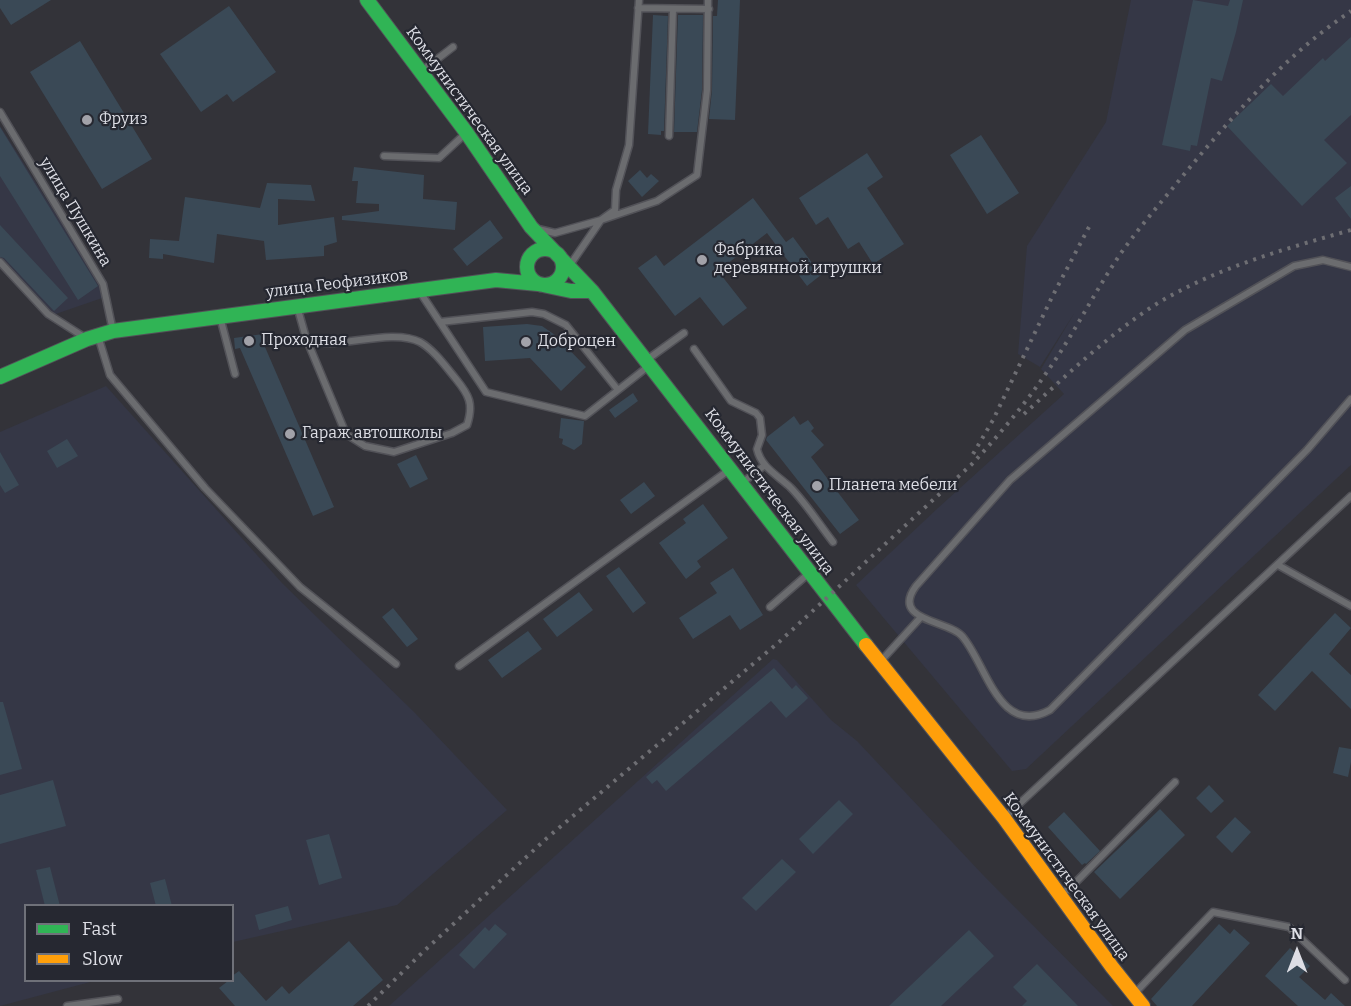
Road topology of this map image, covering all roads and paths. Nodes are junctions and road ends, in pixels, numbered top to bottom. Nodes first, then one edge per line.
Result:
1 (367, 0) edge
2 (639, 0) edge
3 (708, 0) edge
4 (638, 8) junction
5 (673, 9) junction
6 (709, 9) junction
7 (453, 47) dead end
8 (420, 71) junction
9 (0, 112) edge
10 (466, 132) junction
11 (669, 136) dead end
12 (384, 156) dead end
13 (601, 220) junction
14 (531, 227) junction
15 (558, 254) junction
16 (528, 258) junction
17 (0, 262) edge
18 (1351, 267) edge
19 (568, 268) junction
20 (496, 280) junction
21 (538, 284) junction
22 (420, 290) junction
23 (592, 291) junction
24 (297, 306) junction
25 (220, 316) junction
26 (440, 322) junction
27 (112, 331) junction
28 (684, 333) dead end
29 (92, 337) junction
30 (306, 338) junction
31 (694, 349) dead end
32 (649, 362) junction
33 (235, 374) dead end
34 (0, 375) edge
35 (618, 390) junction
36 (1351, 399) edge
37 (765, 465) junction
38 (731, 469) junction
39 (742, 484) junction
40 (1351, 496) edge
41 (833, 542) dead end
42 (1278, 565) junction
43 (809, 573) junction
44 (1351, 606) edge
45 (770, 607) dead end
46 (921, 617) junction
47 (880, 663) junction
48 (396, 664) dead end
49 (459, 666) dead end
50 (1175, 782) dead end
51 (1004, 818) junction
52 (1059, 895) junction
53 (1345, 980) dead end
54 (1133, 994) junction
55 (118, 999) dead end
56 (67, 1006) edge
57 (1143, 1006) edge

1 - 8 main road, Коммунистическая улица
2 - 4 lane
3 - 6 lane
4 - 5 lane
4 - 13 lane
5 - 6 lane
5 - 11 lane
6 - 13 lane
7 - 8 lane
8 - 10 main road, Коммунистическая улица
9 - 27 lane, улица Пушкина
10 - 12 lane
10 - 14 main road, Коммунистическая улица
13 - 14 lane
13 - 19 lane
14 - 15 main road, Коммунистическая улица
14 - 16 main road
15 - 16 main road
15 - 19 main road, Коммунистическая улица
15 - 21 main road
16 - 20 main road
16 - 21 main road
17 - 29 lane
18 - 46 lane
19 - 23 main road, Коммунистическая улица
20 - 21 main road, улица Геофизиков
20 - 22 main road, улица Геофизиков
21 - 23 main road, улица Геофизиков
22 - 24 main road, улица Геофизиков
22 - 26 lane
23 - 32 main road, Коммунистическая улица
24 - 25 main road, улица Геофизиков
24 - 30 lane
25 - 27 main road, улица Геофизиков
25 - 33 lane
26 - 35 lane
26 - 35 lane
27 - 29 main road, улица Геофизиков
28 - 32 lane
29 - 34 main road, улица Геофизиков
29 - 48 lane
30 - 30 lane
31 - 37 lane
32 - 35 lane
32 - 38 main road, Коммунистическая улица
36 - 46 lane
37 - 39 lane
37 - 41 lane
38 - 39 main road, Коммунистическая улица
38 - 49 lane
39 - 43 main road, Коммунистическая улица
40 - 42 lane
42 - 44 lane
42 - 51 lane
43 - 45 lane
43 - 47 main road, Коммунистическая улица
46 - 47 lane
47 - 51 main road, Коммунистическая улица
50 - 52 lane
51 - 52 main road, Коммунистическая улица
52 - 54 main road, Коммунистическая улица
53 - 54 lane
54 - 57 main road, Коммунистическая улица
55 - 56 lane

